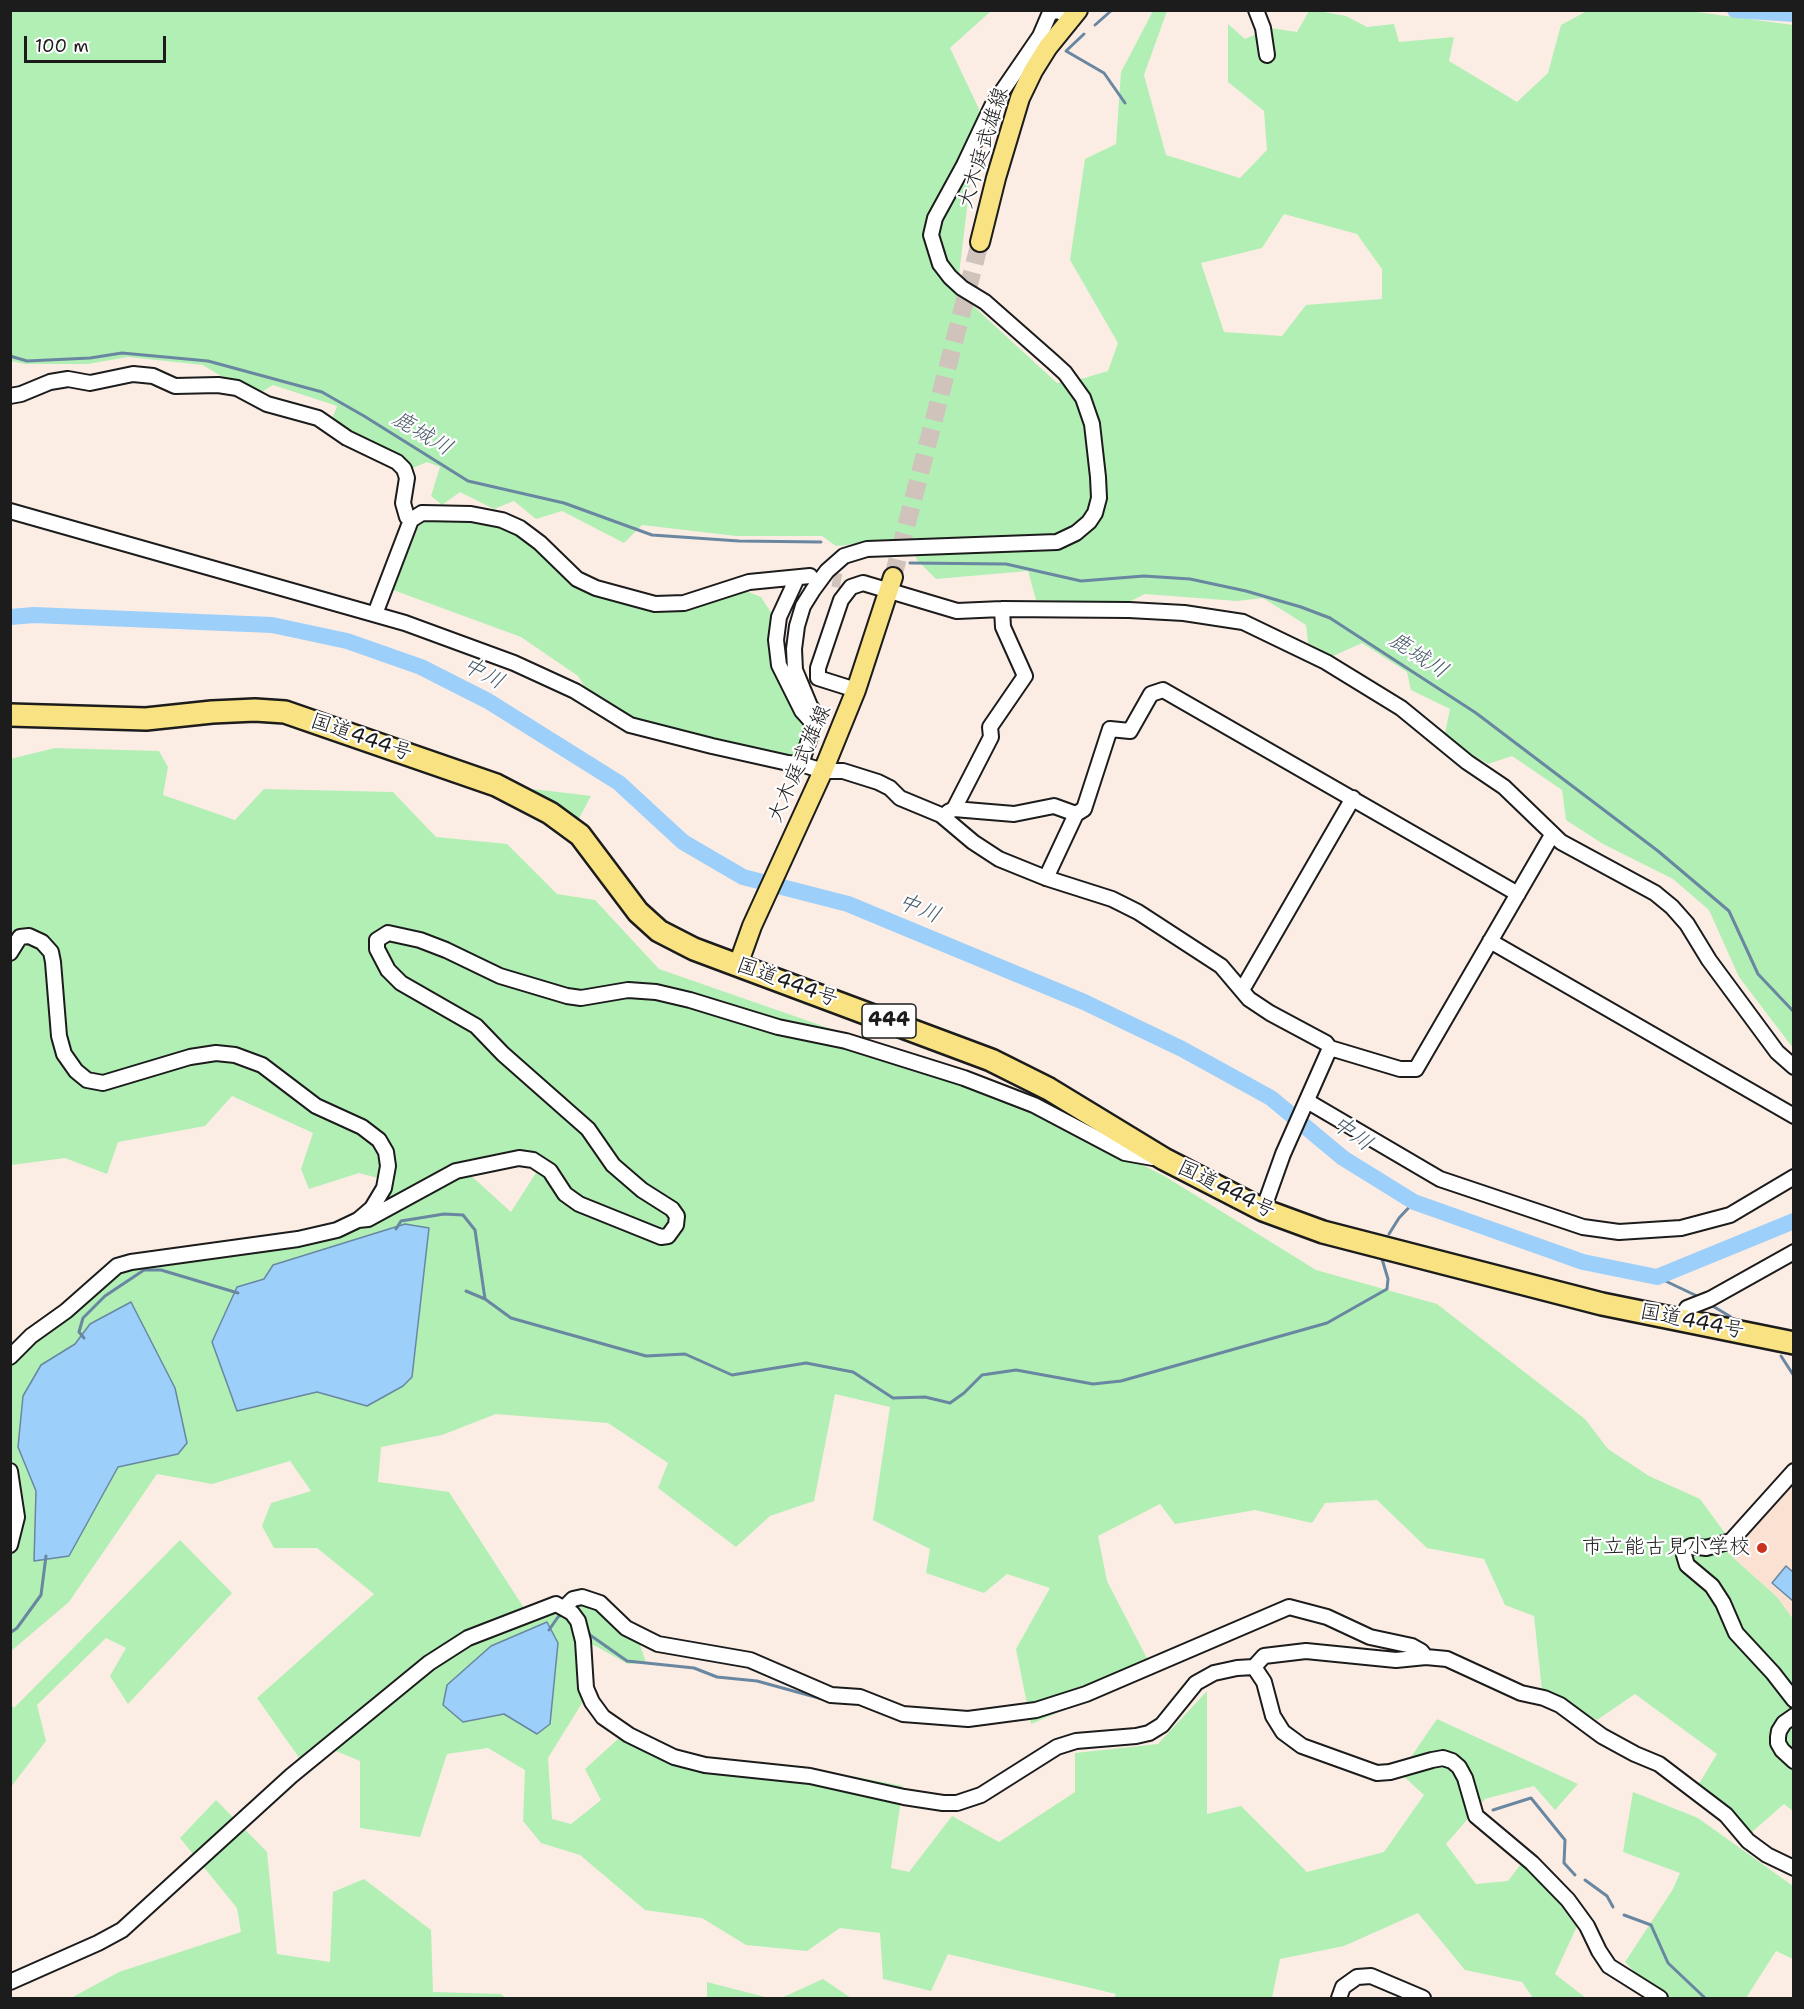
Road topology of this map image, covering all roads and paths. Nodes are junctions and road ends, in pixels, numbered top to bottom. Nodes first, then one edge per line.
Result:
1 (1256, 10) edge
2 (1074, 14) edge
3 (1267, 55) dead end
4 (980, 242) tunnel mouth
5 (10, 396) edge
6 (10, 511) edge
7 (411, 520) junction
8 (891, 583) junction
9 (1002, 609) junction
10 (375, 614) junction
11 (818, 678) junction
12 (803, 690) junction
13 (856, 690) junction
14 (10, 715) edge
15 (814, 724) junction
16 (801, 764) junction
17 (823, 771) junction
18 (1353, 798) junction
19 (947, 812) junction
20 (1076, 814) junction
21 (1552, 836) junction
22 (1047, 878) junction
23 (1518, 894) junction
24 (1490, 940) junction
25 (10, 953) edge
26 (738, 965) junction
27 (1242, 990) junction
28 (1330, 1048) junction
29 (1794, 1067) edge
30 (1306, 1101) junction
31 (1794, 1116) edge
32 (1164, 1159) junction
33 (1794, 1178) edge
34 (1263, 1210) junction
35 (358, 1220) junction
36 (1794, 1252) edge
37 (1680, 1320) junction
38 (1794, 1343) edge
39 (10, 1357) edge
40 (1794, 1470) edge
41 (10, 1471) edge
42 (10, 1545) edge
43 (568, 1610) junction
44 (1426, 1657) junction
45 (1254, 1667) junction
46 (1794, 1700) edge
47 (1794, 1716) edge
48 (1794, 1761) edge
49 (1794, 1868) edge
50 (10, 1982) edge
51 (1340, 1998) edge
52 (1423, 1998) edge
53 (1660, 1998) edge

1 - 3 street
2 - 4 main road, 大木庭武雄線
2 - 12 street
5 - 7 street
6 - 10 street
7 - 10 street
7 - 15 street
8 - 9 street
8 - 11 street
8 - 13 main road, 大木庭武雄線
9 - 19 street
9 - 21 street
10 - 16 street
11 - 12 street
11 - 13 street
12 - 15 street
13 - 17 main road, 大木庭武雄線
14 - 26 highway, 国道444号 / 444
15 - 16 street
16 - 17 street
17 - 19 street
17 - 26 main road, 大木庭武雄線
18 - 20 street
18 - 23 street
18 - 27 street
19 - 20 street
19 - 22 street
20 - 22 street
21 - 23 street
21 - 29 street
22 - 27 street
23 - 24 street
24 - 28 street
24 - 31 street
25 - 35 street
26 - 32 highway, 国道444号 / 444
27 - 28 street
28 - 30 street
30 - 33 street
30 - 34 street
32 - 34 highway, 国道444号 / 444
32 - 35 street
34 - 37 highway, 国道444号 / 444
35 - 39 street
36 - 37 street
37 - 38 highway, 国道444号 / 444
40 - 46 street
41 - 42 street
43 - 44 street
43 - 45 street
43 - 50 street
44 - 45 street
44 - 49 street
45 - 53 street
47 - 48 street
51 - 52 street

